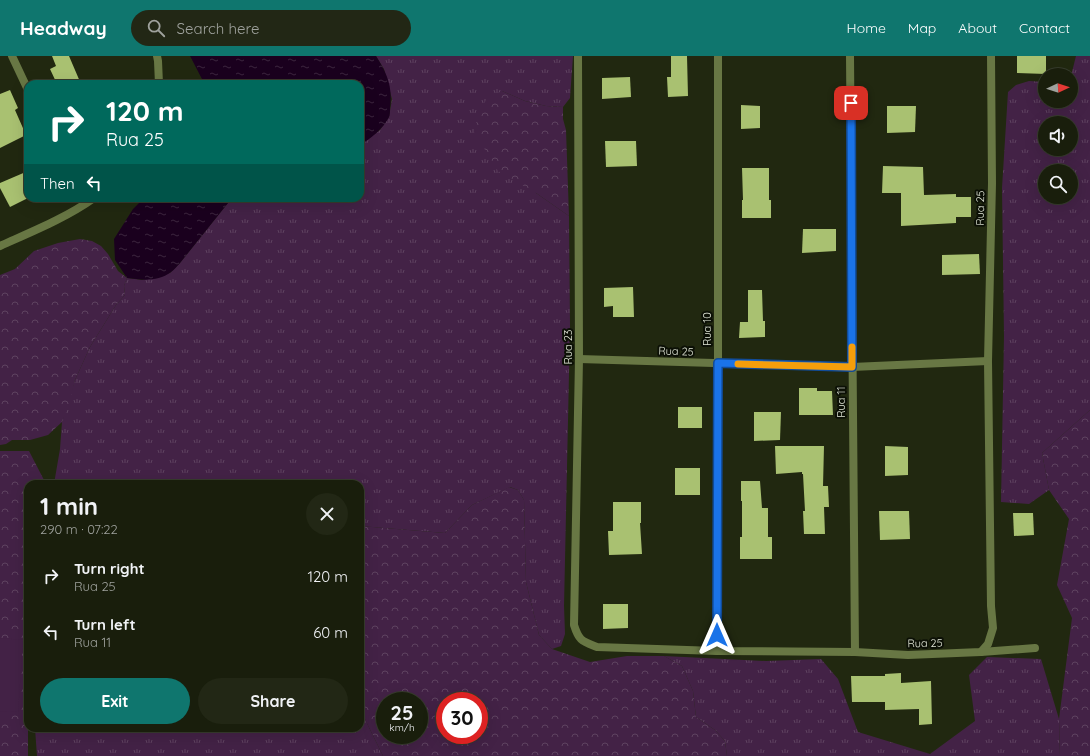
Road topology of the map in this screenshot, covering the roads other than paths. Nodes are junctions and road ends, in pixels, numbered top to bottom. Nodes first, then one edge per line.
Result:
1 (12, 56) edge
2 (157, 56) edge
3 (578, 56) edge
4 (718, 56) edge
5 (850, 56) edge
6 (991, 56) edge
7 (159, 80) edge
8 (24, 82) edge
9 (81, 202) edge
10 (0, 246) edge
11 (579, 359) junction
12 (988, 361) junction
13 (718, 363) junction
14 (852, 367) junction
15 (578, 637) joint
16 (1035, 648) dead end
17 (717, 651) junction
18 (855, 652) junction
19 (981, 652) junction

1 - 8 street
2 - 7 street
3 - 11 street, Rua 23
4 - 13 street, Rua 10
5 - 14 street, Rua 11
6 - 12 street, Rua 25
9 - 10 street
11 - 13 street, Rua 25
11 - 15 street, Rua 23
12 - 14 street, Rua 25
12 - 19 street, Rua 25
13 - 14 street, Rua 25
13 - 17 street, Rua 10
14 - 18 street, Rua 11
15 - 17 street, Rua 25
16 - 19 street
17 - 18 street, Rua 25
18 - 19 street, Rua 25

